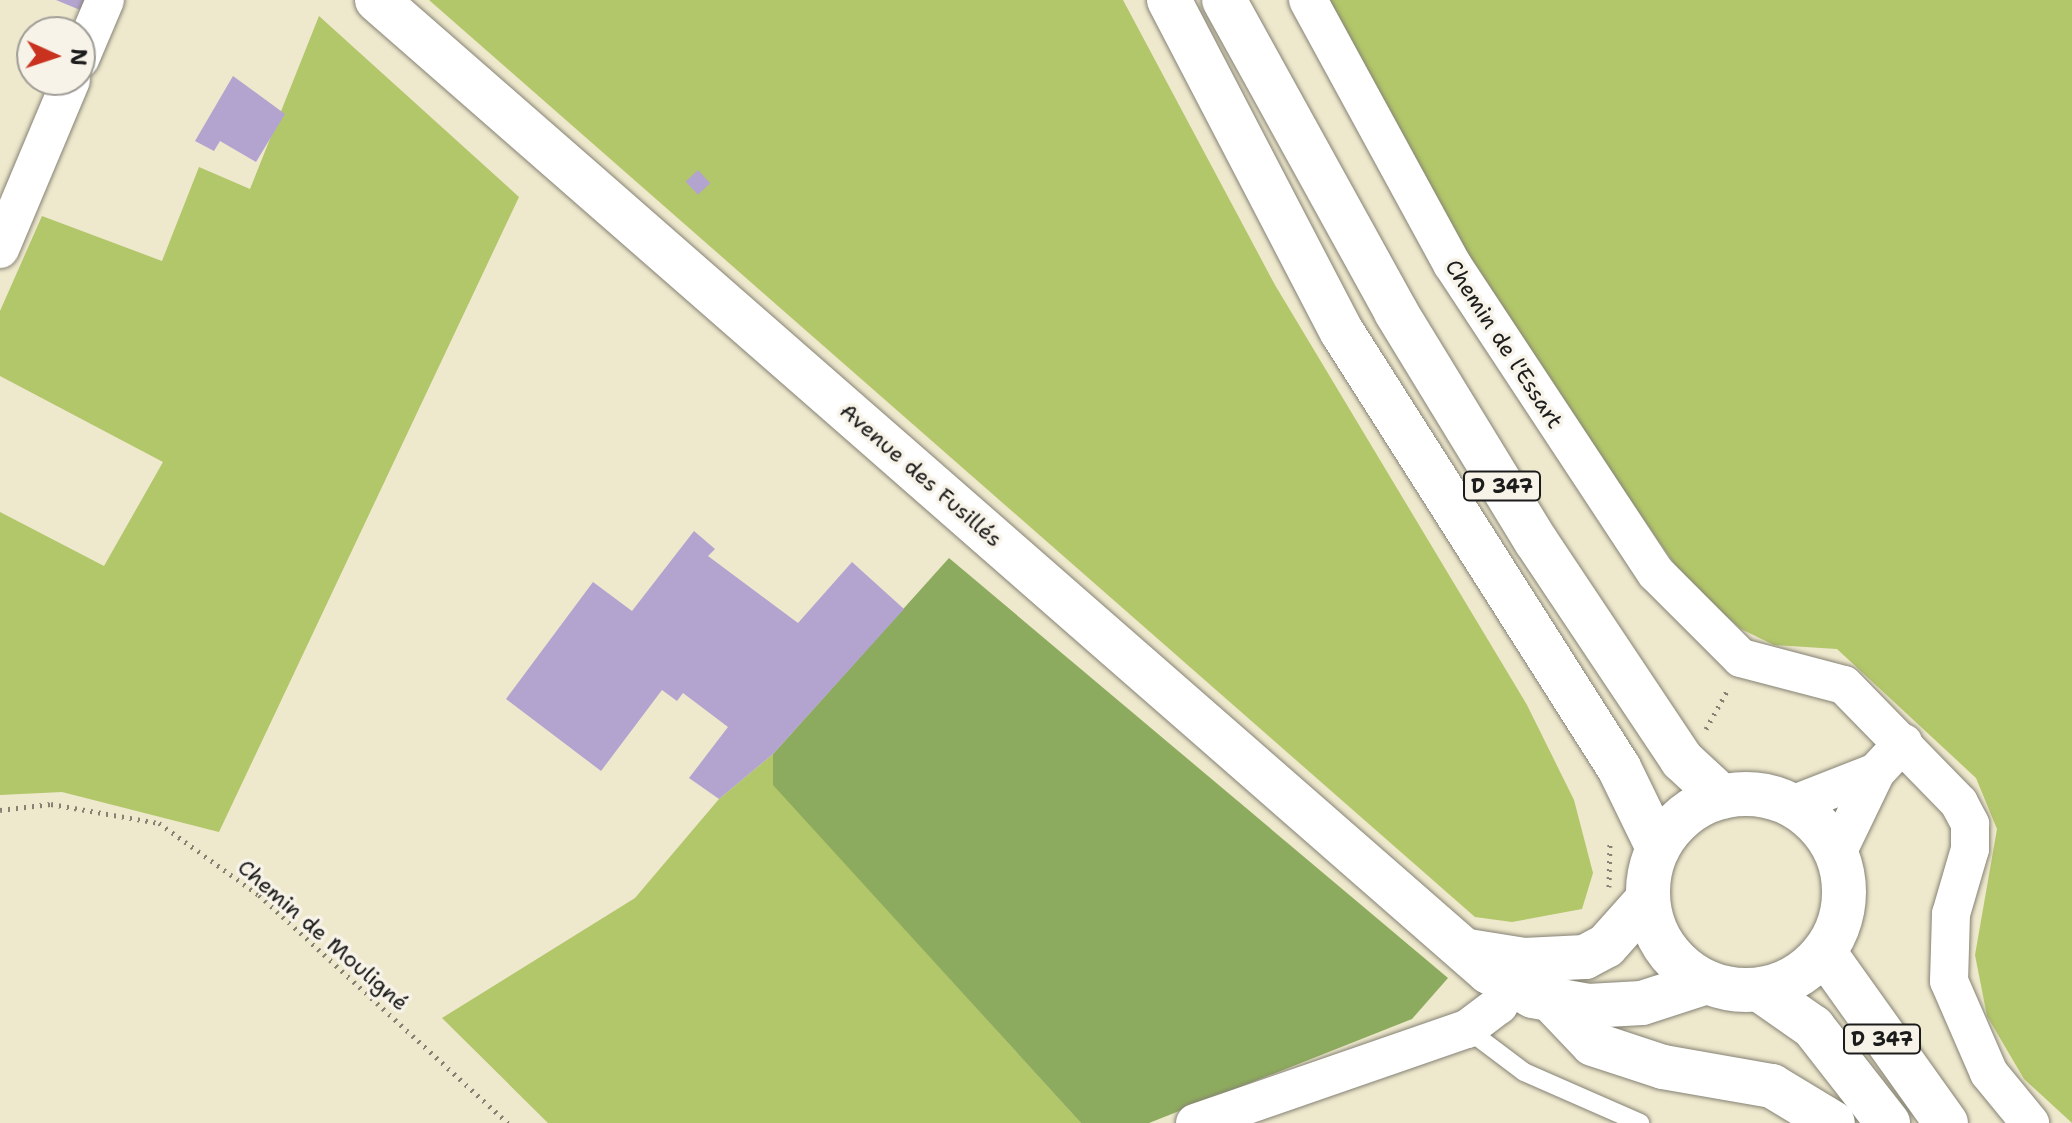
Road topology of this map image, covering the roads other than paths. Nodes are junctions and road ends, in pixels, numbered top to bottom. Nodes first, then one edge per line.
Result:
1 (105, 0) edge
2 (377, 0) edge
3 (1169, 0) edge
4 (1224, 0) edge
5 (1308, 0) edge
6 (96, 21) edge
7 (64, 96) edge
8 (0, 249) edge
9 (1903, 743) junction
10 (1876, 772) junction
11 (1722, 797) junction
12 (1792, 805) junction
13 (1658, 848) junction
14 (1837, 853) junction
15 (1648, 899) junction
16 (1824, 952) junction
17 (1518, 974) junction
18 (1707, 982) junction
19 (1760, 990) junction
20 (1553, 1002) junction
21 (1467, 1029) junction
22 (1195, 1123) edge
23 (1640, 1123) edge
24 (1833, 1123) edge
25 (1888, 1123) edge
26 (1946, 1123) edge
27 (2030, 1123) edge

1 - 6 street
2 - 17 main road, Avenue des Fusillés
3 - 13 main road, D 347
4 - 11 main road, D 347
5 - 9 street, Chemin de l'Essart
7 - 8 street
9 - 10 street
9 - 27 street
10 - 12 street
10 - 14 street
11 - 12 main road
11 - 13 main road
12 - 14 main road
13 - 15 main road
14 - 16 main road
15 - 17 main road
15 - 18 main road
16 - 19 main road
16 - 26 main road, D 347
17 - 20 main road
17 - 21 street
18 - 19 main road
18 - 20 main road
19 - 25 main road, D 347
20 - 24 main road
21 - 22 street
21 - 23 lane

